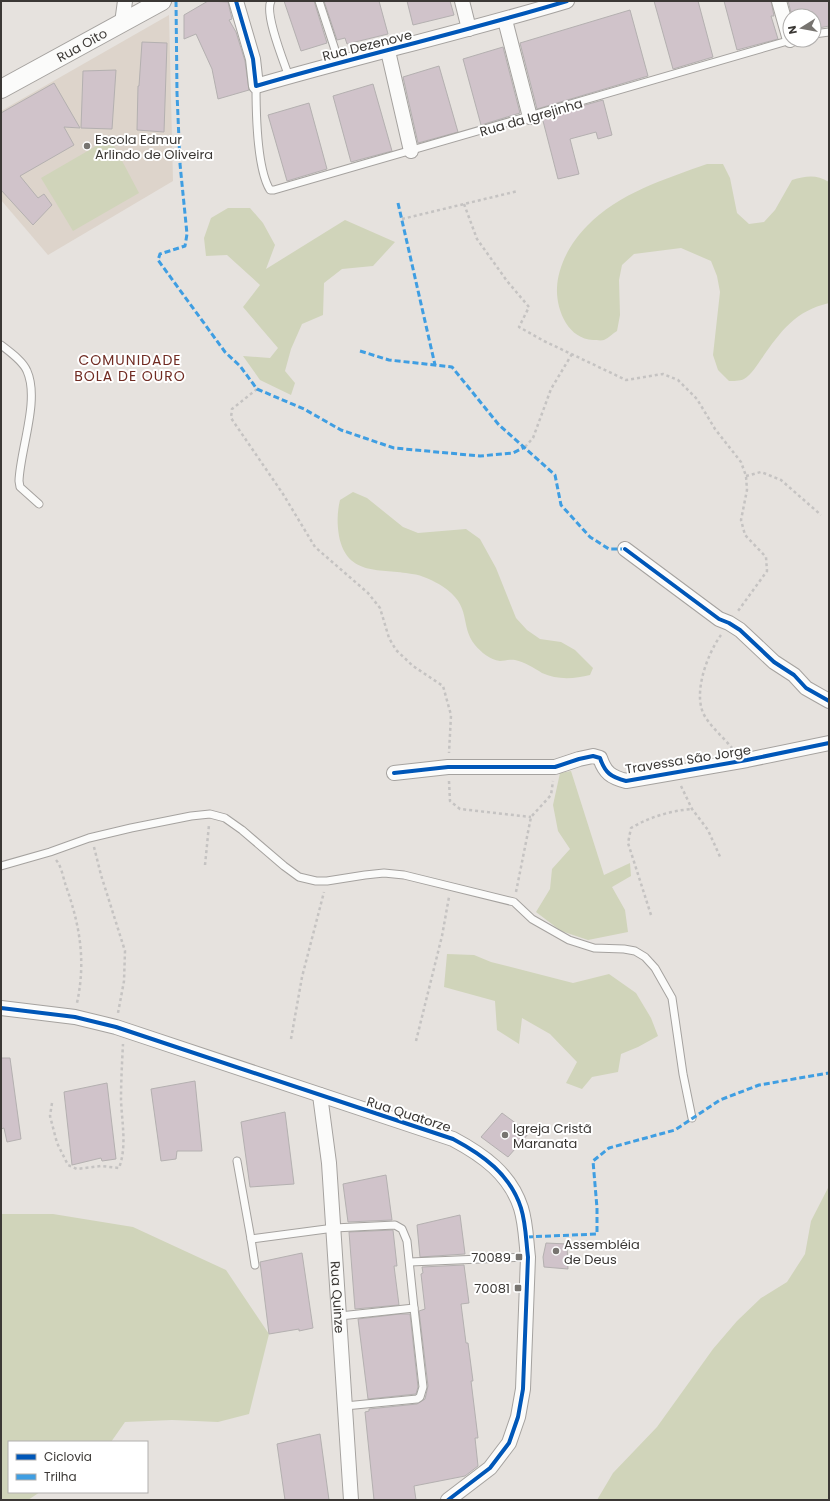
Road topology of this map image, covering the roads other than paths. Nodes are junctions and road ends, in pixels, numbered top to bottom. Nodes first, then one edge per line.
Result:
1 (125, 1) edge
2 (162, 1) edge
3 (236, 1) edge
4 (271, 1) edge
5 (319, 1) edge
6 (462, 1) edge
7 (567, 1) edge
8 (779, 1) edge
9 (782, 12) edge
10 (506, 20) junction
11 (122, 23) junction
12 (469, 29) junction
13 (782, 42) edge
14 (388, 51) junction
15 (339, 62) junction
16 (289, 77) junction
17 (256, 86) junction
18 (1, 89) edge
19 (530, 117) junction
20 (411, 151) junction
21 (1, 345) edge
22 (39, 504) dead end
23 (625, 549) dead end
24 (829, 701) edge
25 (829, 743) edge
26 (394, 773) dead end
27 (1, 866) edge
28 (1, 1008) edge
29 (320, 1095) junction
30 (692, 1118) dead end
31 (238, 1161) dead end
32 (334, 1228) junction
33 (251, 1238) junction
34 (528, 1257) junction
35 (410, 1262) junction
36 (255, 1265) dead end
37 (414, 1308) junction
38 (340, 1316) junction
39 (345, 1406) junction
40 (351, 1500) edge
41 (448, 1500) edge

1 - 11 street
2 - 11 street, Rua Oito
3 - 17 street
4 - 16 lane
5 - 15 lane
6 - 12 street
7 - 10 street, Rua Dezenove
8 - 9 street
10 - 12 street, Rua Dezenove
10 - 19 street
11 - 18 street, Rua Oito
12 - 14 street, Rua Dezenove
13 - 19 lane, Rua da Igrejinha
14 - 15 street, Rua Dezenove
14 - 20 street
15 - 16 street, Rua Dezenove
16 - 17 street, Rua Dezenove
17 - 20 lane, Rua da Igrejinha
19 - 20 lane, Rua da Igrejinha
21 - 22 lane
23 - 24 street
25 - 26 street, Travessa São Jorge
27 - 30 lane
28 - 29 street, Rua Quatorze
29 - 32 street, Rua Quinze
29 - 34 street, Rua Quatorze
31 - 33 lane
32 - 33 lane
32 - 35 lane
32 - 38 street, Rua Quinze
33 - 36 lane
34 - 35 lane
34 - 41 street, Rua Quatorze
35 - 37 lane
37 - 38 lane
37 - 39 lane
38 - 39 street, Rua Quinze
39 - 40 street, Rua Quinze

